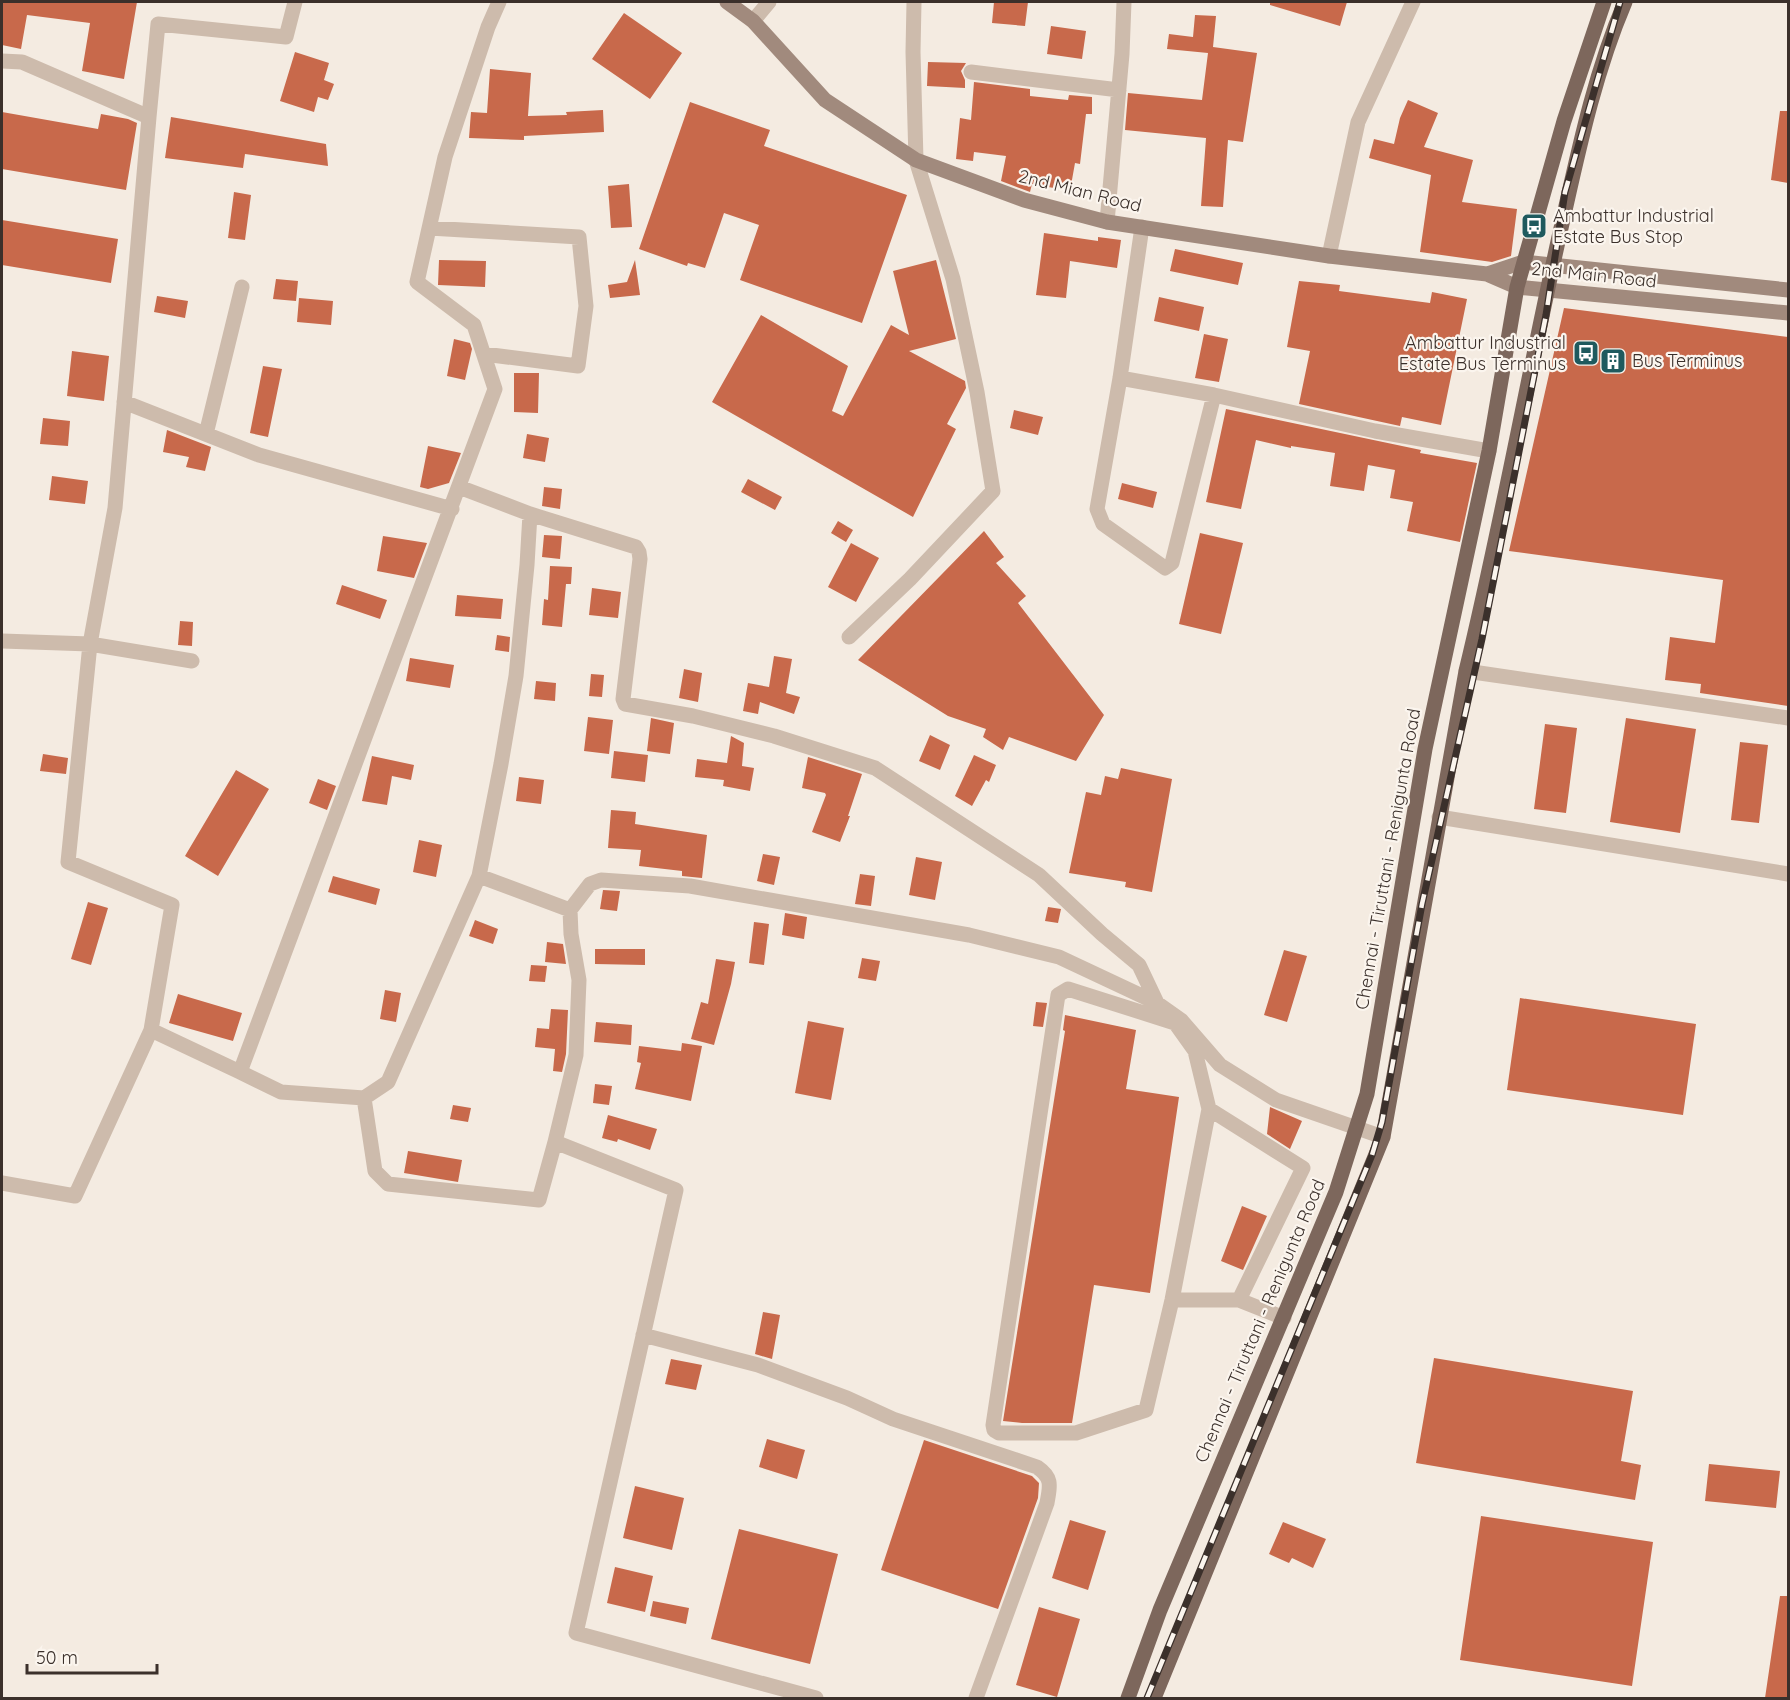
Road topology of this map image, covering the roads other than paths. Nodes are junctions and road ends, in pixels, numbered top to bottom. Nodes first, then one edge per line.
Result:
1 (295, 2) edge
2 (499, 2) edge
3 (727, 2) edge
4 (769, 2) edge
5 (914, 2) edge
6 (1124, 2) edge
7 (1413, 2) edge
8 (1602, 2) edge
9 (1625, 2) edge
10 (753, 21) junction
11 (2, 61) edge
12 (971, 72) dead end
13 (1119, 90) junction
14 (149, 117) junction
15 (916, 160) junction
16 (1107, 222) junction
17 (1142, 227) junction
18 (429, 228) junction
19 (1329, 256) junction
20 (1522, 262) junction
21 (1553, 265) junction
22 (1487, 273) junction
23 (1733, 285) junction
24 (242, 287) dead end
25 (1517, 287) junction
26 (1788, 290) edge
27 (1546, 291) junction
28 (1732, 308) junction
29 (1788, 313) edge
30 (484, 354) junction
31 (1120, 378) junction
32 (1214, 395) junction
33 (124, 402) junction
34 (206, 434) junction
35 (1489, 451) junction
36 (459, 487) junction
37 (452, 509) junction
38 (530, 514) junction
39 (849, 637) dead end
40 (2, 641) edge
41 (90, 644) junction
42 (192, 661) dead end
43 (1466, 671) junction
44 (1788, 718) edge
45 (1439, 817) junction
46 (1788, 874) edge
47 (479, 876) junction
48 (570, 910) junction
49 (1393, 935) junction
50 (1419, 938) junction
51 (1157, 1003) junction
52 (151, 1030) junction
53 (240, 1072) junction
54 (364, 1098) junction
55 (1209, 1109) junction
56 (1358, 1129) junction
57 (1383, 1137) junction
58 (555, 1142) junction
59 (2, 1183) edge
60 (1172, 1300) junction
61 (1239, 1300) junction
62 (1284, 1318) junction
63 (643, 1335) junction
64 (816, 1698) edge
65 (976, 1698) edge
66 (1128, 1698) edge
67 (1154, 1698) edge

1 - 14 street
2 - 18 street
3 - 10 main road, 2nd Mian Road
4 - 10 street
5 - 15 street
6 - 13 street
7 - 19 street
8 - 20 main road, Chennai - Tiruttani - Renigunta Road
9 - 21 main road
10 - 15 main road, 2nd Mian Road
11 - 14 street
12 - 13 street
13 - 16 street
14 - 33 street
15 - 16 main road, 2nd Mian Road
15 - 39 street
16 - 17 main road, 2nd Mian Road
17 - 19 main road, 2nd Mian Road
17 - 31 street
18 - 30 street
18 - 30 street
19 - 22 main road, 2nd Mian Road
20 - 21 main road, 2nd Main Road
20 - 22 main road, 2nd Main Road
20 - 25 main road, Chennai - Tiruttani - Renigunta Road
21 - 23 main road, 2nd Main Road
21 - 27 main road
22 - 25 main road, 2nd Main Road
23 - 26 main road, 2nd Main Road
23 - 28 main road
24 - 34 street
25 - 27 main road, 2nd Main Road
25 - 35 main road, Chennai - Tiruttani - Renigunta Road
27 - 28 main road, 2nd Main Road
27 - 43 main road
28 - 29 main road, 2nd Main Road
30 - 36 street
31 - 32 street
31 - 32 street
32 - 35 street
33 - 34 street
33 - 41 street
34 - 37 street
35 - 49 main road, Chennai - Tiruttani - Renigunta Road
36 - 37 street
36 - 38 street
37 - 53 street
38 - 47 street
38 - 51 street
40 - 41 street
41 - 42 street
41 - 52 street
43 - 44 street
43 - 45 main road
45 - 46 street
45 - 50 main road
47 - 48 street
47 - 54 street
48 - 51 street
48 - 58 street
49 - 50 main road
49 - 56 main road, Chennai - Tiruttani - Renigunta Road
50 - 57 main road
51 - 56 street
52 - 53 street
52 - 59 street
53 - 54 street
54 - 58 street
55 - 60 street
55 - 60 street
55 - 61 street
56 - 57 street
56 - 62 main road, Chennai - Tiruttani - Renigunta Road
57 - 67 main road
58 - 63 street
60 - 61 street
61 - 62 street
62 - 66 main road, Chennai - Tiruttani - Renigunta Road
63 - 64 street
63 - 65 street

